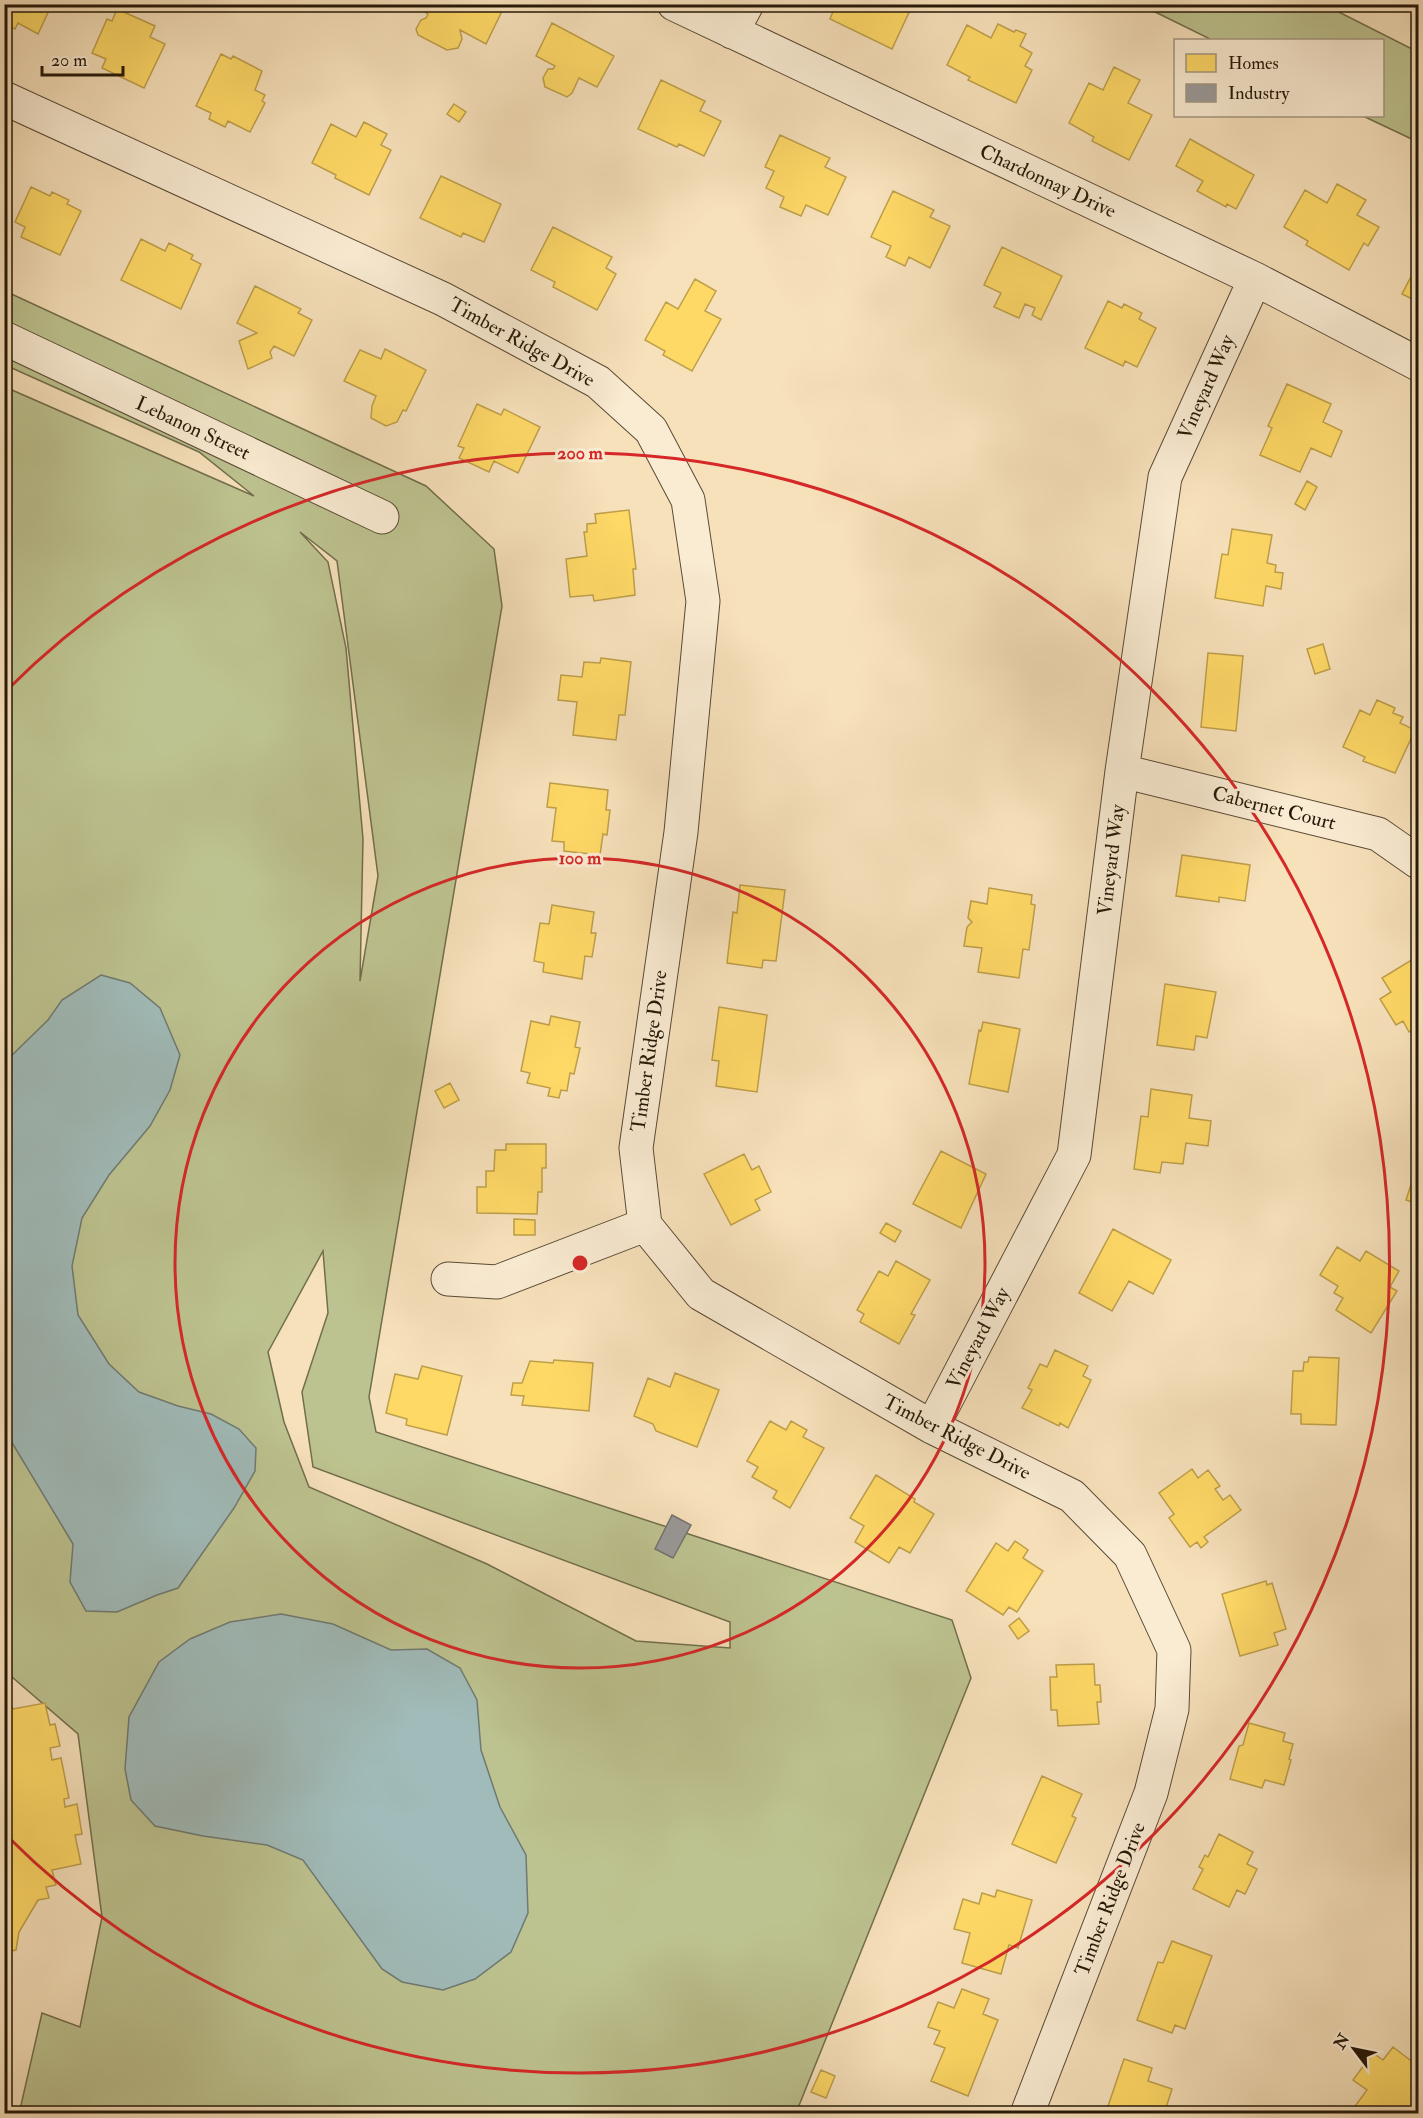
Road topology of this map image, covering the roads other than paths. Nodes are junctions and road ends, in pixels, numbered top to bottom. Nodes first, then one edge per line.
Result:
1 (674, 4) edge
2 (740, 18) edge
3 (4, 98) edge
4 (1254, 279) junction
5 (4, 338) edge
6 (1419, 364) edge
7 (382, 517) dead end
8 (1122, 771) junction
9 (1419, 862) edge
10 (645, 1226) junction
11 (448, 1279) dead end
12 (932, 1427) junction
13 (1027, 2114) edge

1 - 2 street, Chardonnay Drive
2 - 4 street, Chardonnay Drive
3 - 10 street, Timber Ridge Drive
4 - 6 street, Chardonnay Drive
4 - 8 street, Vineyard Way
5 - 7 street, Lebanon Street
8 - 9 street, Cabernet Court
8 - 12 street, Vineyard Way
10 - 11 street
10 - 12 street, Timber Ridge Drive
12 - 13 street, Timber Ridge Drive

